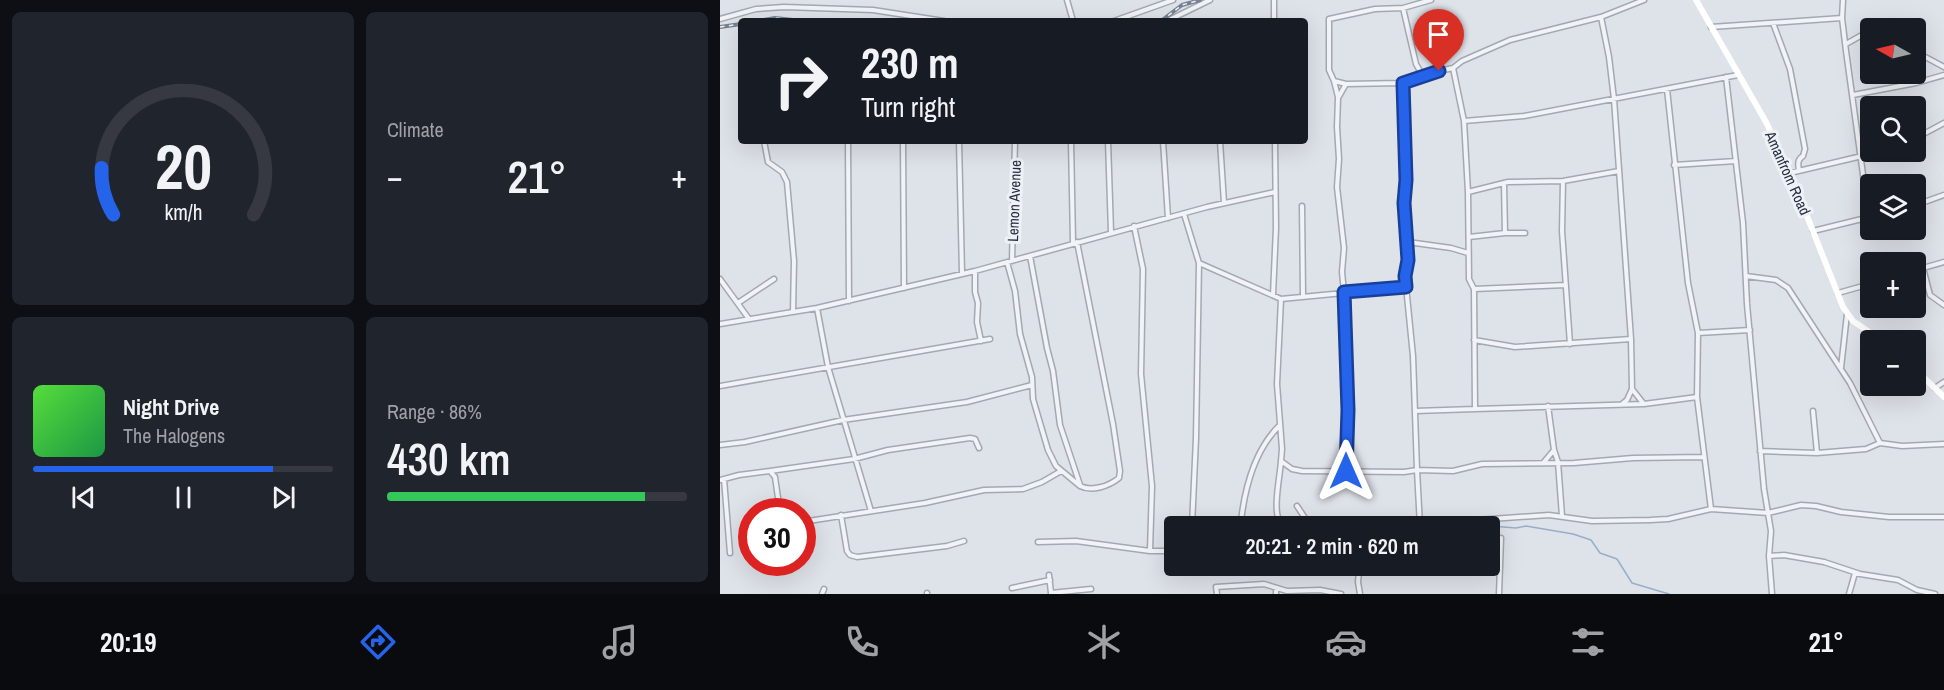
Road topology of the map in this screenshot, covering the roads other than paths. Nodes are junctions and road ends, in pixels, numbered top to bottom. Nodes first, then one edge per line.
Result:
1 (1067, 0) edge
2 (1173, 0) edge
3 (1210, 0) edge
4 (1274, 0) edge
5 (1431, 0) edge
6 (1644, 0) edge
7 (1696, 0) edge
8 (1843, 0) edge
9 (1403, 8) junction
10 (1600, 17) junction
11 (925, 18) edge
12 (1071, 18) edge
13 (1122, 18) edge
14 (1173, 18) edge
15 (1274, 18) edge
16 (1842, 18) junction
17 (720, 19) edge
18 (1773, 23) junction
19 (1710, 27) junction
20 (1860, 36) edge
21 (1845, 44) junction
22 (1926, 57) edge
23 (1944, 67) edge
24 (1453, 68) junction
25 (1420, 71) junction
26 (1425, 74) junction
27 (1739, 75) junction
28 (1944, 75) edge
29 (1419, 77) junction
30 (1726, 77) junction
31 (1334, 81) junction
32 (1403, 83) junction
33 (1346, 84) junction
34 (1667, 88) junction
35 (1853, 95) junction
36 (1338, 98) junction
37 (1614, 99) junction
38 (1464, 120) junction
39 (1944, 123) edge
40 (1926, 133) edge
41 (765, 144) edge
42 (848, 144) edge
43 (903, 144) edge
44 (959, 144) edge
45 (1015, 144) edge
46 (1071, 144) edge
47 (1108, 144) edge
48 (1163, 144) edge
49 (1220, 144) edge
50 (1275, 144) edge
51 (1860, 149) edge
52 (1860, 157) edge
53 (1736, 161) junction
54 (1674, 165) junction
55 (1619, 171) junction
56 (1799, 171) junction
57 (1790, 173) junction
58 (1563, 181) junction
59 (1504, 184) junction
60 (1275, 192) junction
61 (1468, 192) junction
62 (1944, 195) edge
63 (1926, 201) edge
64 (1224, 203) junction
65 (1302, 206) dead end
66 (1184, 214) junction
67 (1168, 218) junction
68 (1860, 220) edge
69 (1134, 226) junction
70 (1813, 231) junction
71 (1111, 232) junction
72 (1505, 232) junction
73 (1525, 233) dead end
74 (1469, 237) junction
75 (1075, 242) junction
76 (1408, 242) junction
77 (1468, 253) junction
78 (1030, 255) junction
79 (1010, 261) junction
80 (1944, 262) edge
81 (1199, 263) junction
82 (1926, 267) edge
83 (975, 271) junction
84 (962, 273) junction
85 (1746, 276) junction
86 (720, 279) edge
87 (774, 279) dead end
88 (1926, 280) edge
89 (1566, 285) junction
90 (1406, 287) junction
91 (1860, 287) edge
92 (904, 288) junction
93 (1474, 289) junction
94 (1344, 292) junction
95 (1838, 293) junction
96 (1273, 295) junction
97 (1303, 295) junction
98 (1281, 299) junction
99 (849, 301) junction
100 (738, 303) junction
101 (1944, 305) edge
102 (817, 308) junction
103 (794, 312) junction
104 (1847, 314) junction
105 (749, 319) junction
106 (720, 324) edge
107 (1750, 330) junction
108 (1868, 330) edge
109 (1698, 333) junction
110 (990, 339) dead end
111 (1630, 339) junction
112 (1474, 340) junction
113 (981, 341) junction
114 (1570, 344) junction
115 (828, 366) junction
116 (1841, 369) junction
117 (1926, 379) edge
118 (1944, 382) edge
119 (1032, 385) junction
120 (720, 386) edge
121 (1935, 388) junction
122 (1632, 389) junction
123 (1697, 397) junction
124 (1944, 397) edge
125 (1622, 404) junction
126 (1644, 404) junction
127 (1548, 406) junction
128 (1475, 409) junction
129 (1414, 411) junction
130 (1813, 411) dead end
131 (843, 420) junction
132 (1280, 426) junction
133 (1880, 443) junction
134 (1944, 444) edge
135 (720, 445) edge
136 (979, 448) dead end
137 (1554, 450) junction
138 (1760, 451) junction
139 (1817, 453) junction
140 (1703, 457) junction
141 (855, 459) junction
142 (1281, 461) junction
143 (1558, 462) junction
144 (1544, 463) junction
145 (1417, 470) junction
146 (770, 471) junction
147 (1062, 471) junction
148 (1346, 471) junction
149 (722, 479) edge
150 (1080, 486) junction
151 (778, 498) edge
152 (1297, 506) dead end
153 (1711, 509) junction
154 (871, 511) junction
155 (1768, 513) junction
156 (841, 515) junction
157 (1192, 516) edge
158 (1242, 516) edge
159 (1278, 516) edge
160 (1304, 516) edge
161 (1420, 516) edge
162 (1562, 516) junction
163 (1944, 517) edge
164 (816, 519) edge
165 (1500, 520) edge
166 (1501, 538) dead end
167 (964, 542) dead end
168 (1038, 542) dead end
169 (1150, 551) junction
170 (1164, 551) edge
171 (730, 553) dead end
172 (1769, 556) junction
173 (1855, 573) junction
174 (1359, 576) edge
175 (1012, 588) dead end
176 (1276, 588) junction
177 (1091, 589) dead end
178 (1311, 592) edge
179 (1051, 593) edge
180 (1217, 594) edge
181 (1276, 594) edge
182 (1341, 594) edge
183 (1360, 594) edge
184 (1499, 594) edge
185 (1772, 594) edge
186 (1849, 594) edge
187 (1935, 594) edge

1 - 12 street
2 - 13 street
3 - 14 street
4 - 15 street
5 - 9 street
6 - 10 street
7 - 19 street, Amanfrom Road
8 - 16 street
9 - 25 street
9 - 31 street
10 - 24 street
10 - 37 street
11 - 17 street
16 - 18 street
16 - 21 street
18 - 19 street
18 - 56 street
19 - 27 street, Amanfrom Road
20 - 21 street
21 - 35 street
22 - 23 street
24 - 26 street
24 - 38 street
25 - 26 street
25 - 29 street
26 - 29 street
27 - 30 street
27 - 57 street, Amanfrom Road
28 - 35 street
29 - 32 street
30 - 34 street
30 - 53 street
31 - 33 street
31 - 36 street
32 - 33 street
32 - 76 street
33 - 36 street
34 - 37 street
34 - 54 street
35 - 51 street
36 - 94 street
37 - 38 street
37 - 55 street
38 - 61 street
39 - 40 street
41 - 103 street
42 - 99 street
43 - 92 street
44 - 84 street
45 - 79 street, Lemon Avenue
46 - 75 street
47 - 71 street
48 - 67 street
49 - 64 street
50 - 60 street
52 - 56 street
53 - 54 street
53 - 85 street
54 - 109 street
55 - 58 street
55 - 111 street
56 - 57 street
57 - 70 street, Amanfrom Road
58 - 59 street
58 - 89 street
59 - 61 street
59 - 72 street
60 - 64 street
60 - 96 street
61 - 74 street
62 - 63 street
64 - 66 street
65 - 97 street
66 - 67 street
66 - 81 street
67 - 69 street
68 - 70 street
69 - 71 street
69 - 169 street
70 - 95 street, Amanfrom Road
71 - 75 street
72 - 73 street
72 - 74 street
74 - 77 street
75 - 78 street
75 - 150 street
76 - 77 street
76 - 90 street
77 - 93 street
78 - 79 street
78 - 150 street
79 - 83 street
79 - 119 street, Lemon Avenue
80 - 82 street
81 - 96 street
81 - 157 street
83 - 84 street
83 - 113 street
84 - 92 street
85 - 107 street
85 - 116 street
86 - 100 street
87 - 100 street
88 - 101 street
89 - 93 street
89 - 114 street
90 - 94 street
90 - 129 street
91 - 95 street
92 - 99 street
93 - 112 street
94 - 97 street
94 - 148 street
95 - 104 street, Amanfrom Road
96 - 98 street
97 - 98 street
98 - 132 street
99 - 102 street
100 - 105 street
102 - 103 street
102 - 115 street
103 - 105 street
104 - 108 street, Amanfrom Road
104 - 116 street
105 - 106 street
107 - 109 street
107 - 138 street
109 - 123 street
110 - 113 street
111 - 114 street
111 - 122 street
112 - 114 street
112 - 128 street
113 - 115 street
115 - 120 street
115 - 131 street
116 - 133 street
117 - 121 street
118 - 121 street
119 - 131 street
119 - 147 street, Lemon Avenue
121 - 124 street
122 - 125 street
122 - 126 street
123 - 126 street
123 - 140 street
125 - 126 street
125 - 127 street
127 - 128 street
127 - 137 street
128 - 129 street
129 - 145 street
130 - 139 street
131 - 135 street
131 - 141 street
132 - 142 street
132 - 158 street
133 - 134 street
133 - 139 street
136 - 141 street
137 - 143 street
137 - 144 street
138 - 139 street
138 - 155 street
140 - 143 street
140 - 153 street
141 - 146 street
141 - 154 street
142 - 148 street
142 - 159 street
143 - 144 street
143 - 162 street
144 - 145 street
145 - 148 street
145 - 161 street
146 - 149 street
146 - 151 street
147 - 150 street, Lemon Avenue
147 - 154 street
149 - 171 street
152 - 160 street
153 - 155 street
153 - 162 street
154 - 156 street
155 - 163 street
155 - 172 street
156 - 164 street
156 - 167 street
162 - 165 street
166 - 184 street
168 - 169 street
169 - 170 street
172 - 173 street
172 - 185 street
173 - 186 street
173 - 187 street
174 - 183 street
175 - 179 street
176 - 178 street
176 - 180 street
176 - 181 street
177 - 179 street
178 - 182 street

